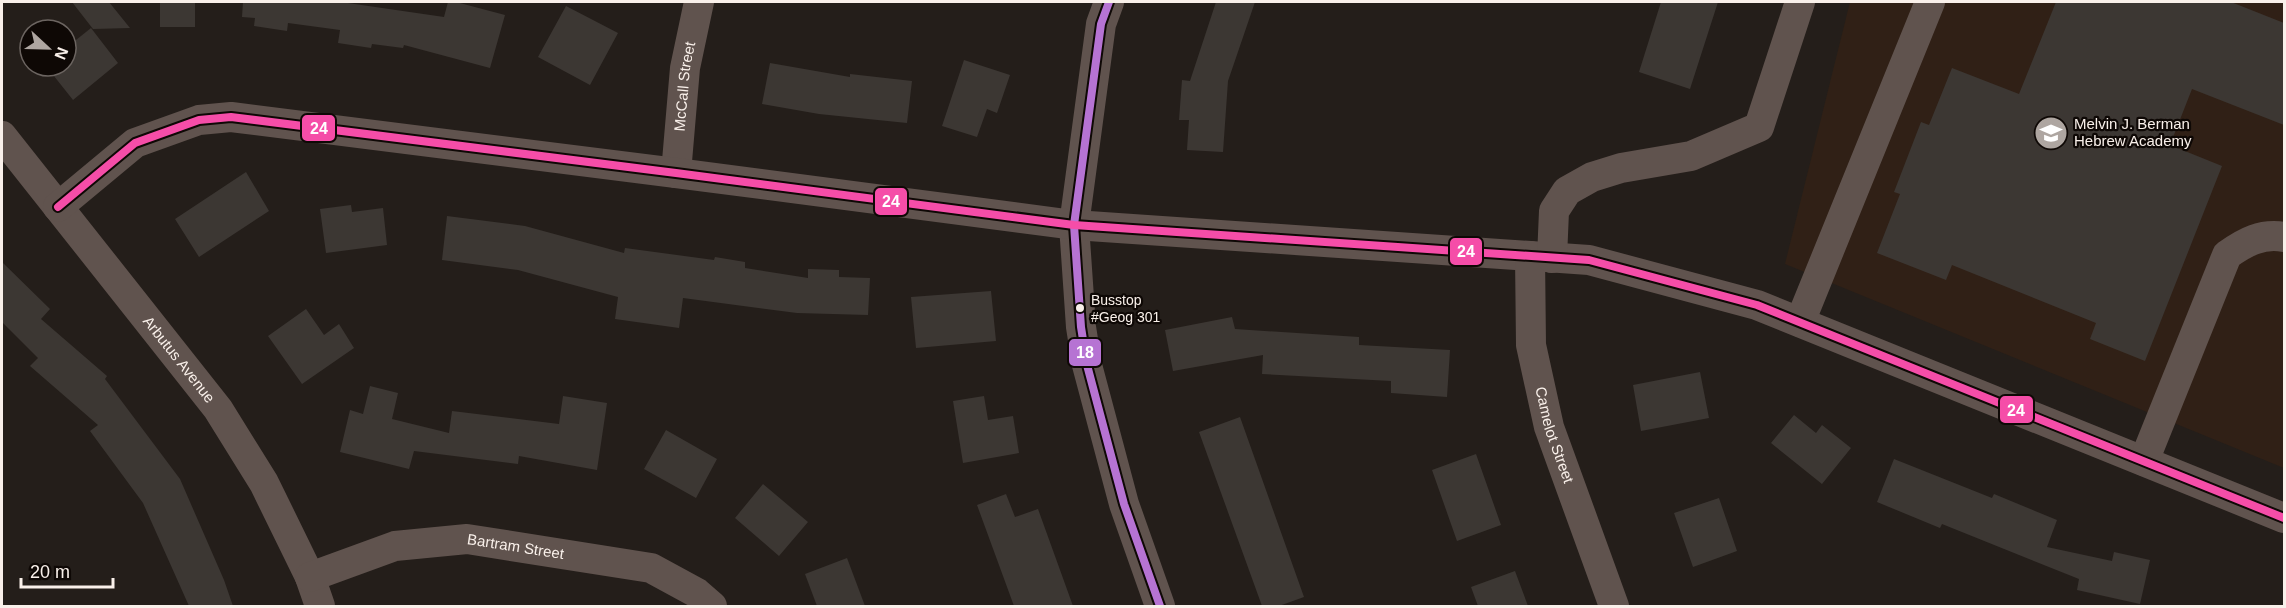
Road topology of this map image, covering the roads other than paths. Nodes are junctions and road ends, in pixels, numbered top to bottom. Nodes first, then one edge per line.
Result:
1 (699, 2) edge
2 (1109, 2) edge
3 (1800, 2) edge
4 (1930, 2) edge
5 (2, 136) edge
6 (676, 172) junction
7 (58, 207) junction
8 (1074, 225) junction
9 (2284, 237) edge
10 (1541, 257) junction
11 (1800, 322) junction
12 (2144, 461) junction
13 (2284, 518) edge
14 (310, 577) junction
15 (320, 606) edge
16 (712, 606) edge
17 (1160, 606) edge
18 (1614, 606) edge

1 - 6 street, McCall Street
2 - 8 street
3 - 10 street, Camelot Street
4 - 11 street
5 - 7 street, Arbutus Avenue
6 - 7 street
6 - 8 street
7 - 14 street, Arbutus Avenue
8 - 10 street
8 - 17 street
9 - 12 street
10 - 11 street
10 - 18 street, Camelot Street
11 - 12 street
12 - 13 street
14 - 15 street, Arbutus Avenue
14 - 16 street, Bartram Street

